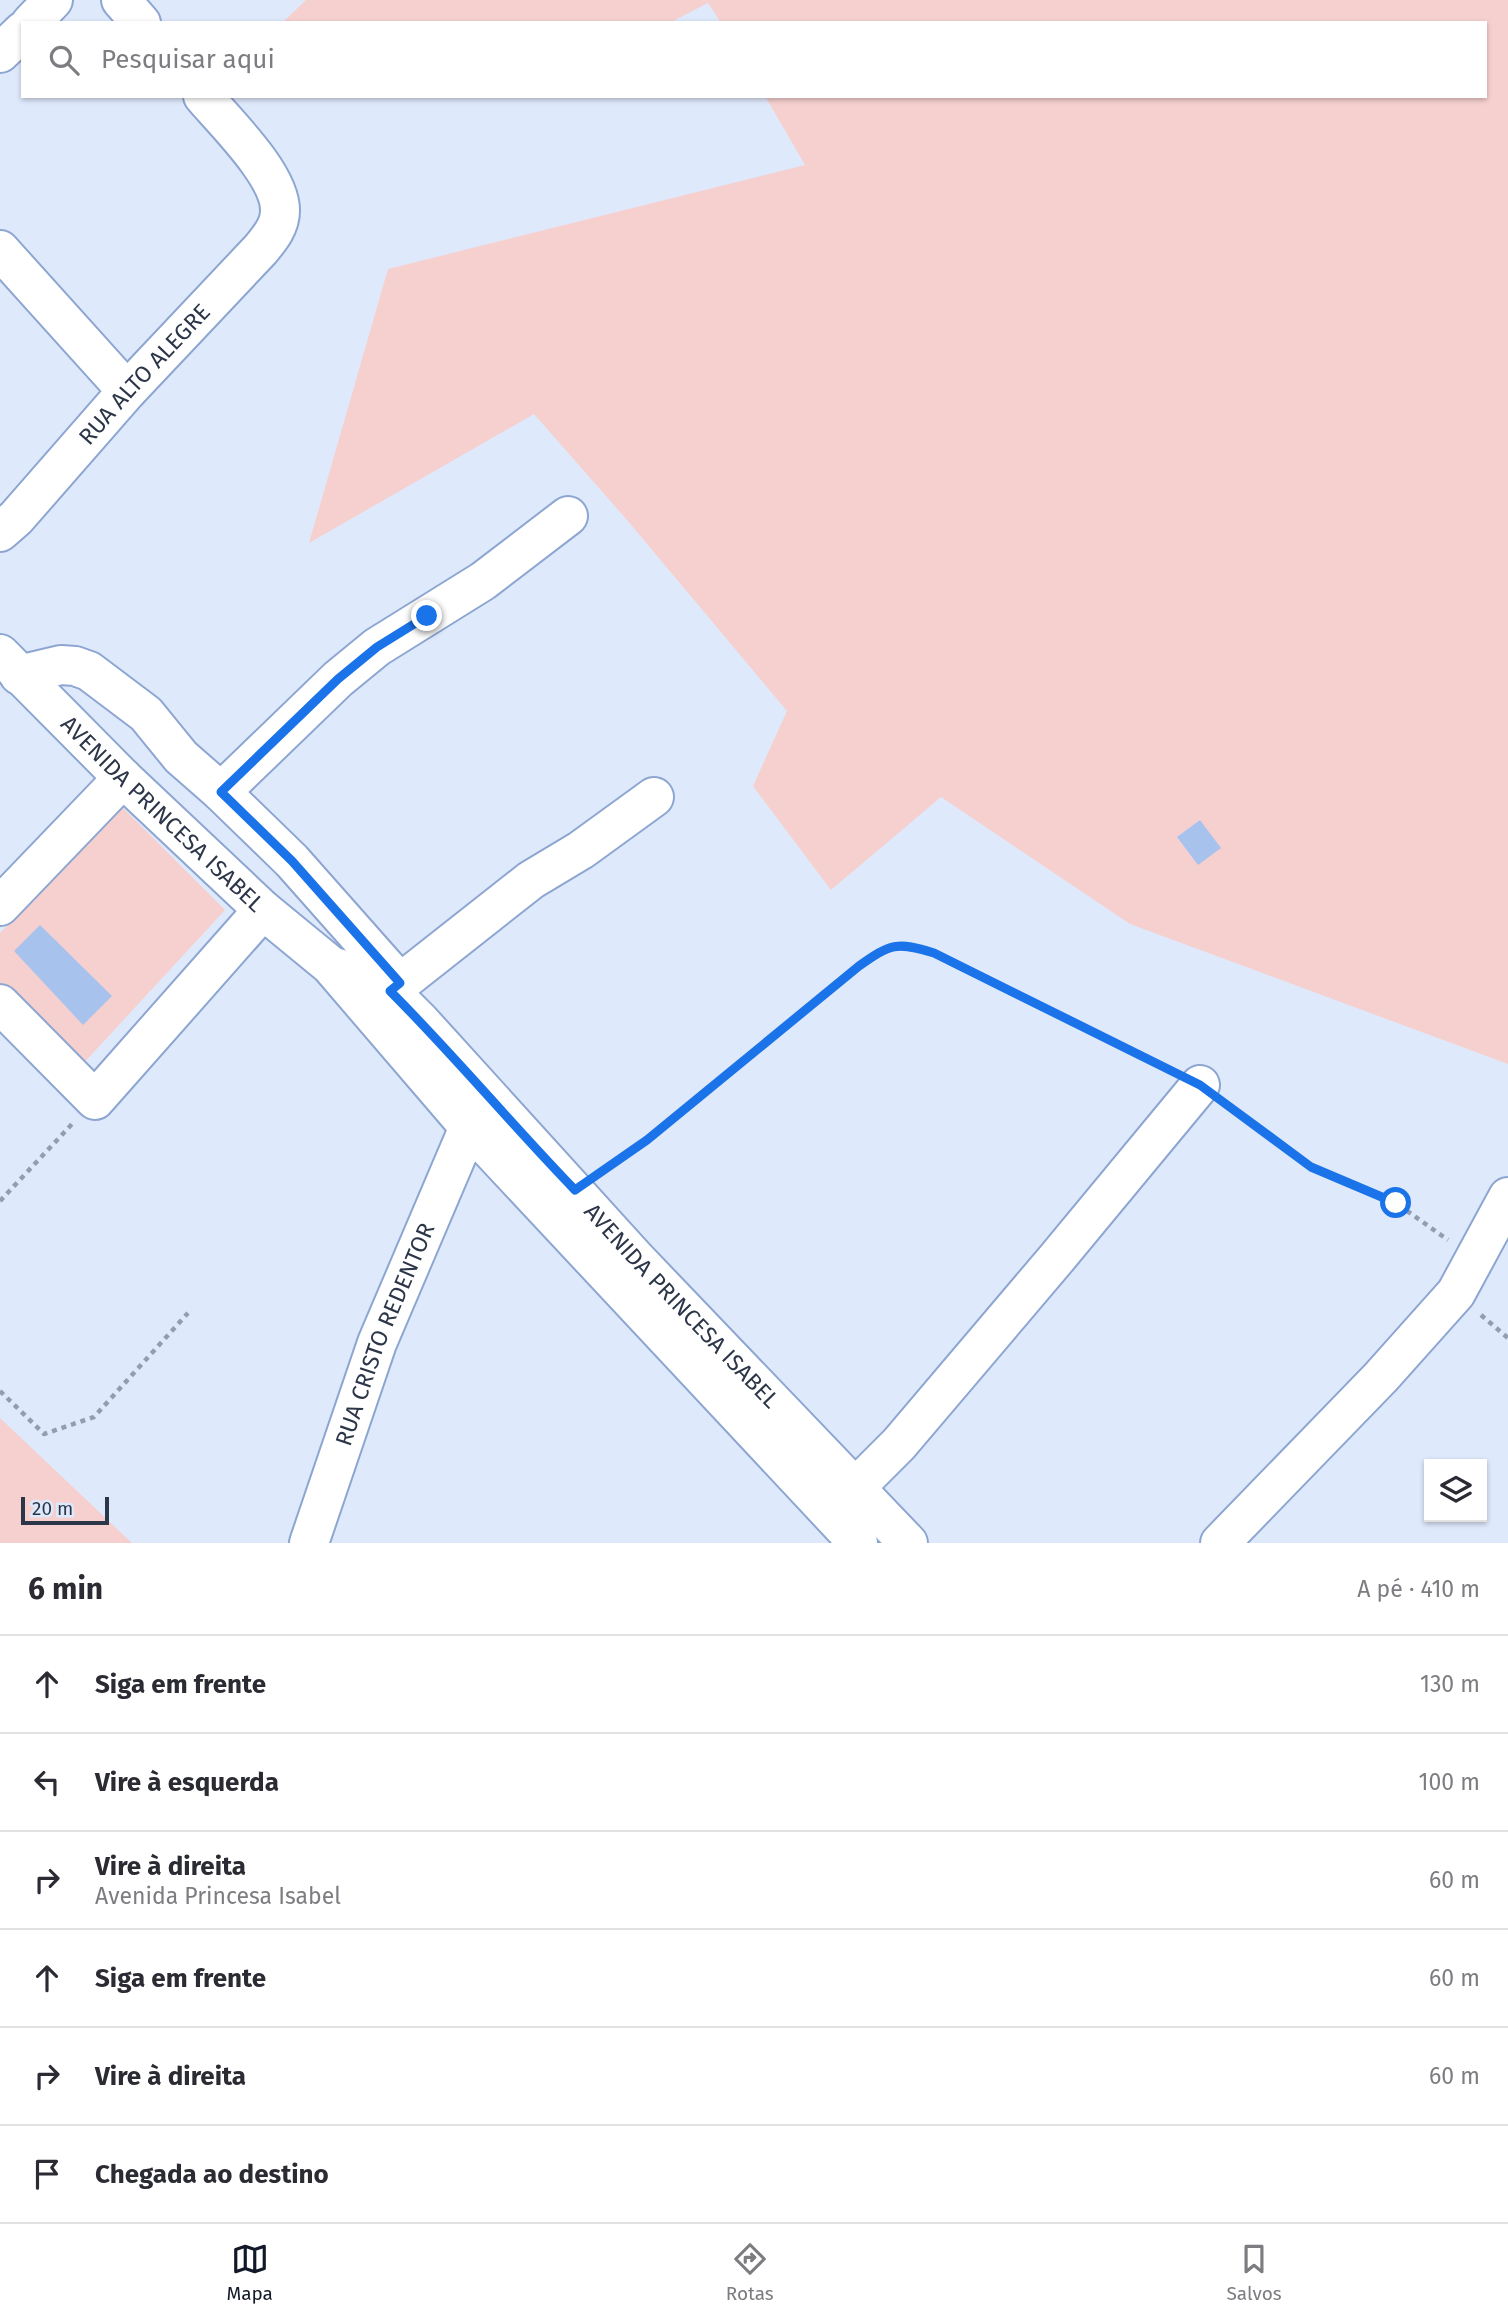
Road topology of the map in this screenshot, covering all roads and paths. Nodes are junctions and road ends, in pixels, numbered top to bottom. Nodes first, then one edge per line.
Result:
1 (53, 0) edge
2 (121, 0) edge
3 (33, 21) edge
4 (139, 21) edge
5 (21, 33) edge
6 (0, 53) edge
7 (205, 98) edge
8 (0, 250) edge
9 (127, 391) junction
10 (568, 516) dead end
11 (0, 532) edge
12 (9, 664) edge
13 (123, 778) junction
14 (221, 792) junction
15 (654, 797) dead end
16 (0, 906) edge
17 (263, 910) junction
18 (386, 994) junction
19 (0, 1004) edge
20 (1200, 1085) junction
21 (95, 1100) junction
22 (469, 1127) junction
23 (575, 1190) junction
24 (1508, 1198) edge
25 (0, 1201) edge
26 (1474, 1259) junction
27 (188, 1313) dead end
28 (0, 1391) edge
29 (842, 1501) junction
30 (309, 1543) edge
31 (858, 1543) edge
32 (908, 1543) edge
33 (1220, 1543) edge

1 - 3 street
2 - 4 street
5 - 6 street
7 - 9 street, RUA ALTO ALEGRE
8 - 9 street
9 - 11 street, RUA ALTO ALEGRE
10 - 14 street
12 - 13 street, AVENIDA PRINCESA ISABEL
12 - 14 street
13 - 16 street
13 - 17 street, AVENIDA PRINCESA ISABEL
14 - 18 street
15 - 18 street
17 - 18 street, AVENIDA PRINCESA ISABEL
17 - 21 street
18 - 22 street, AVENIDA PRINCESA ISABEL
18 - 23 street, AVENIDA PRINCESA ISABEL
19 - 21 street
20 - 23 path
20 - 26 path
20 - 29 street
21 - 25 path
22 - 29 street, AVENIDA PRINCESA ISABEL
22 - 30 street, RUA CRISTO REDENTOR
23 - 29 street, AVENIDA PRINCESA ISABEL
24 - 26 street
26 - 33 street
27 - 28 path
29 - 31 street, AVENIDA PRINCESA ISABEL
29 - 32 street, AVENIDA PRINCESA ISABEL

